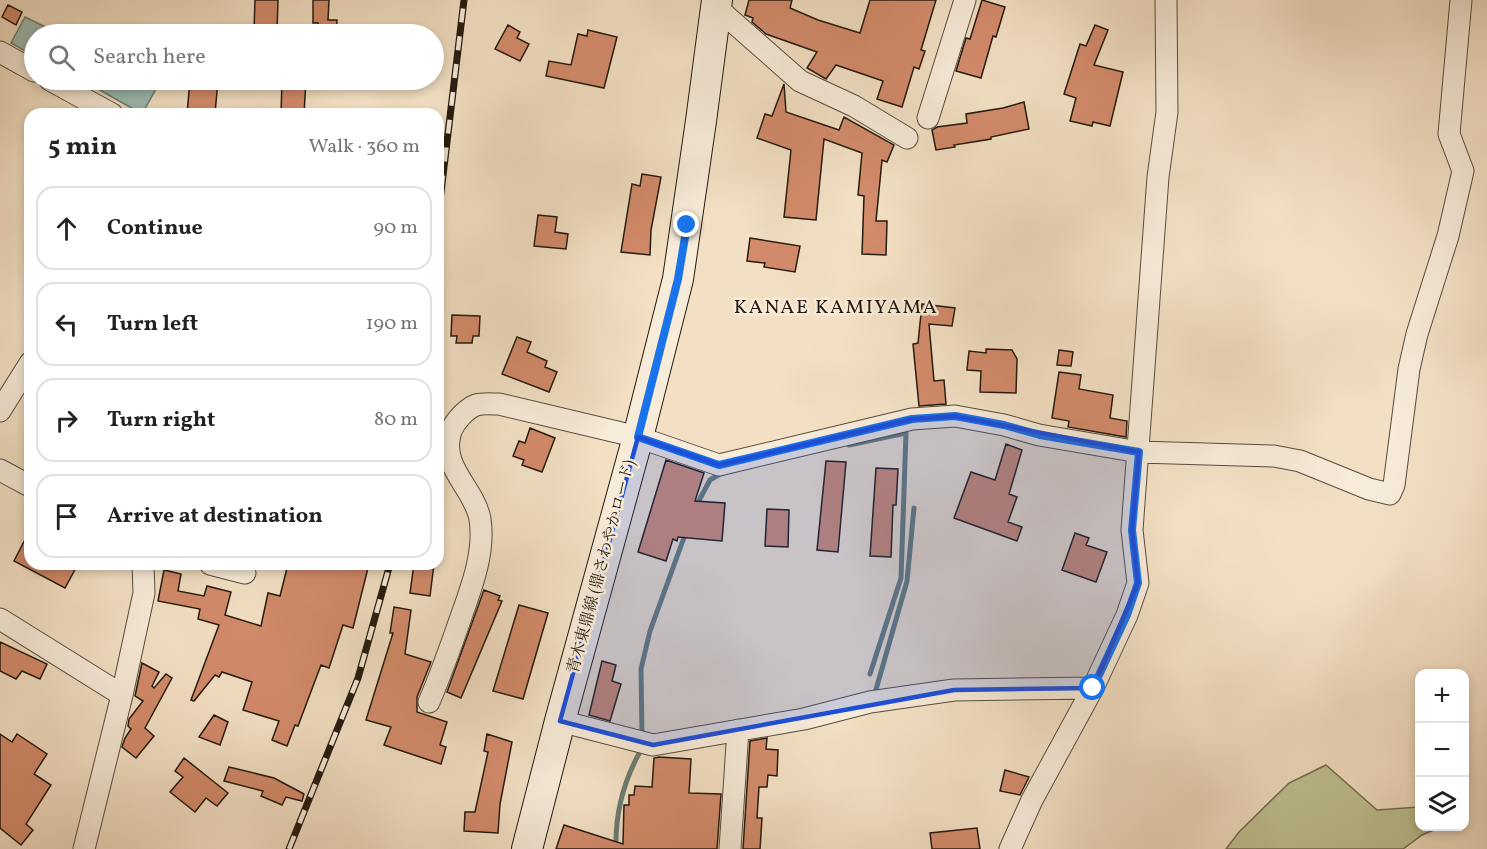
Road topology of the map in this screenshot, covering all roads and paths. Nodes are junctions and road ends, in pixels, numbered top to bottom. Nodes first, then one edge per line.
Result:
1 (965, 0) edge
2 (1166, 0) edge
3 (1461, 0) edge
4 (716, 4) edge
5 (0, 52) edge
6 (24, 65) edge
7 (68, 90) edge
8 (101, 108) edge
9 (928, 118) dead end
10 (907, 138) dead end
11 (24, 373) edge
12 (0, 411) edge
13 (638, 437) junction
14 (1139, 452) junction
15 (0, 470) edge
16 (24, 483) edge
17 (143, 570) edge
18 (233, 570) edge
19 (245, 573) dead end
20 (0, 619) edge
21 (1093, 688) junction
22 (122, 695) junction
23 (429, 702) dead end
24 (560, 721) junction
25 (738, 730) junction
26 (84, 849) edge
27 (527, 849) edge
28 (730, 849) edge
29 (1010, 849) edge

1 - 9 street
2 - 14 street
3 - 14 street
4 - 10 street
4 - 13 main road, 青木東鼎線 (鼎さわやかロード)
5 - 6 street
7 - 8 street
11 - 12 street
13 - 14 street
13 - 23 street
13 - 24 main road, 青木東鼎線 (鼎さわやかロード)
14 - 21 street
15 - 16 street
17 - 22 street
18 - 19 street
20 - 22 street
21 - 25 street
21 - 29 street
22 - 26 street
24 - 25 street
24 - 27 main road, 青木東鼎線 (鼎さわやかロード)
25 - 28 street

